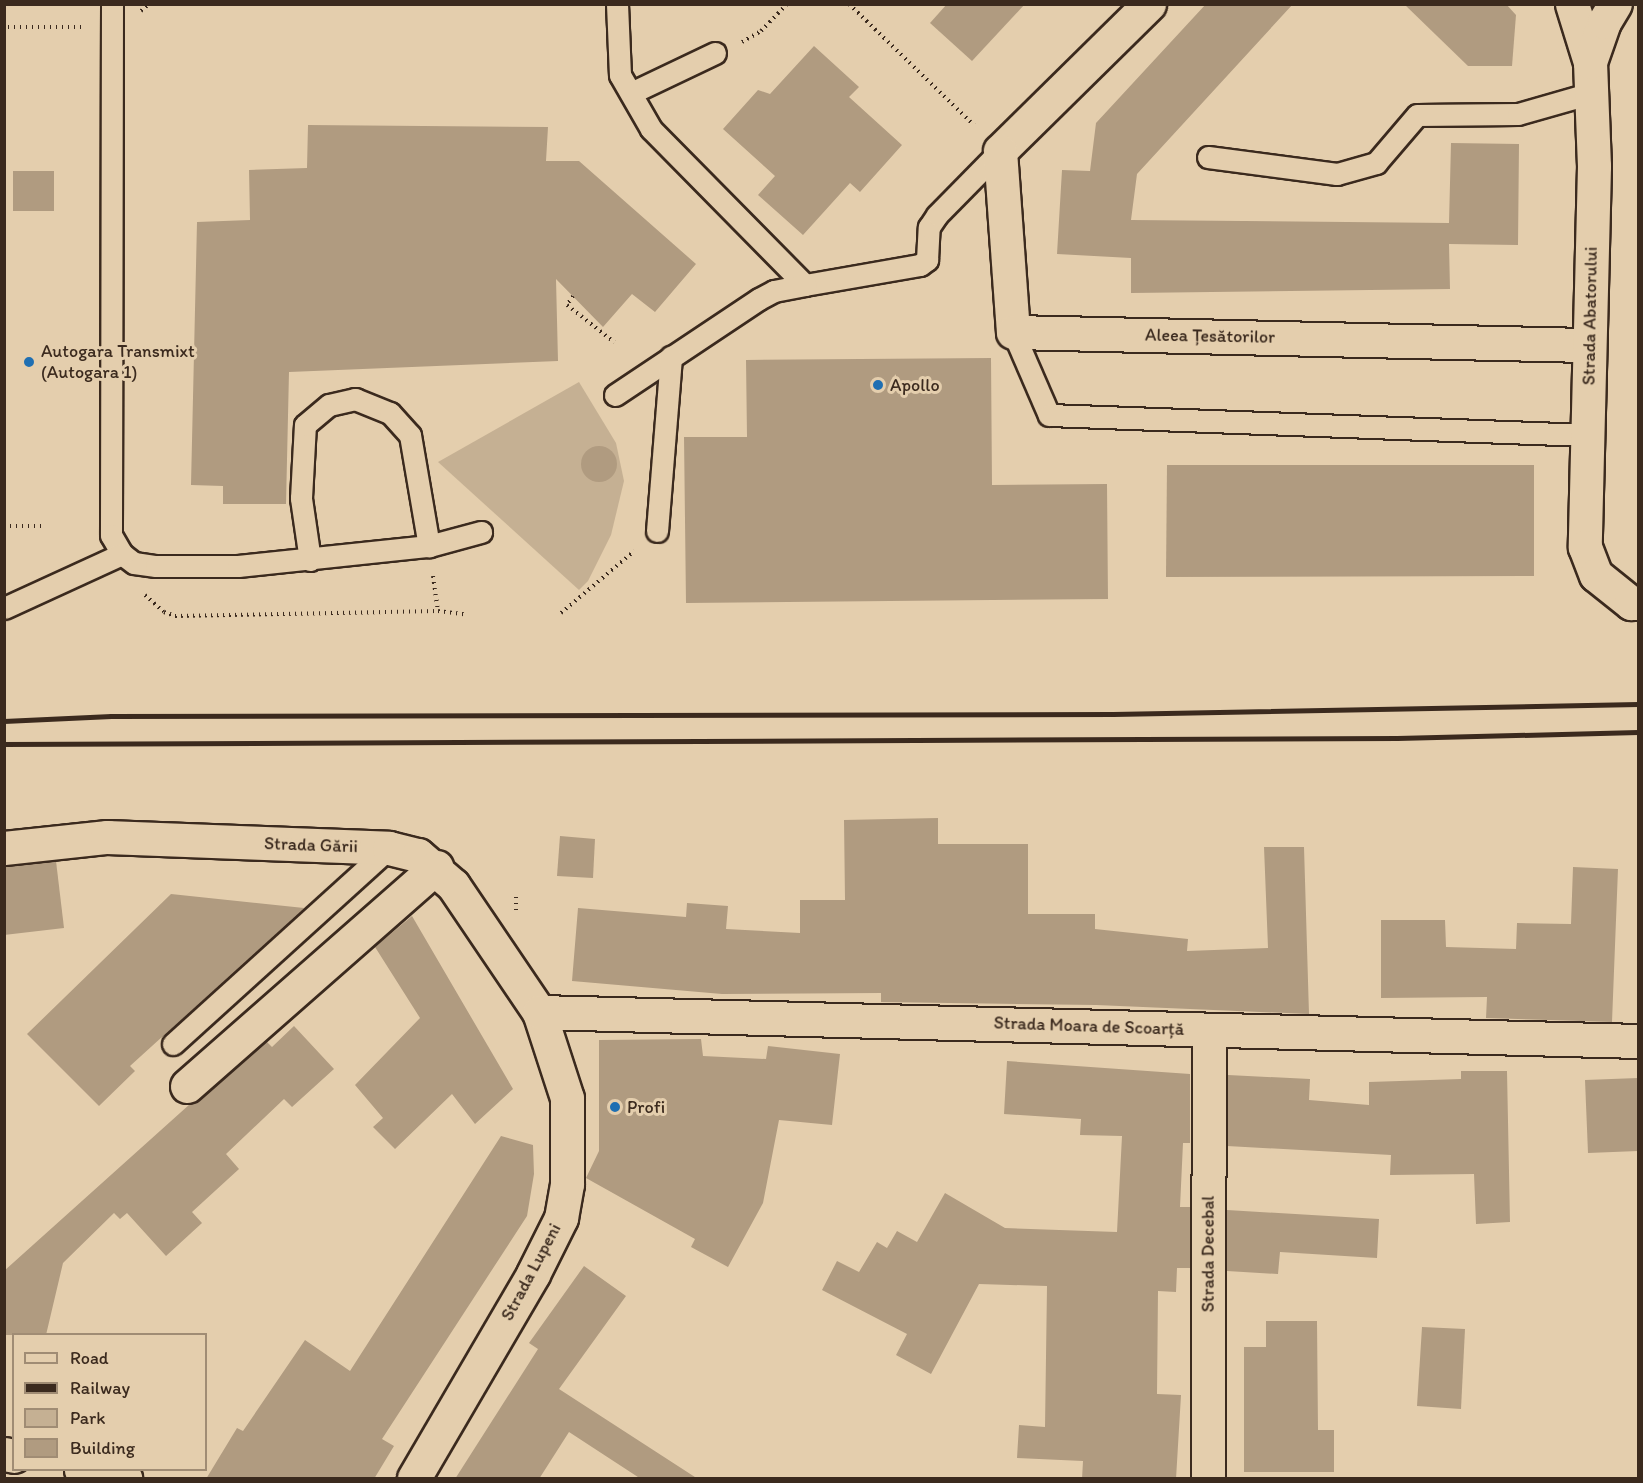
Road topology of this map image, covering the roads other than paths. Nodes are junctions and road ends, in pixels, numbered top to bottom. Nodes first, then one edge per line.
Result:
1 (112, 4) edge
2 (617, 4) edge
3 (1149, 4) edge
4 (1572, 4) edge
5 (1615, 4) edge
6 (716, 53) road end
7 (1591, 78) junction
8 (631, 93) junction
9 (1000, 151) junction
10 (1208, 157) dead end
11 (805, 285) junction
12 (1013, 332) junction
13 (1588, 345) junction
14 (671, 357) junction
15 (615, 395) dead end
16 (1587, 435) junction
17 (657, 531) road end
18 (481, 532) dead end
19 (429, 546) junction
20 (118, 557) junction
21 (310, 560) junction
22 (1638, 603) edge
23 (4, 608) edge
24 (4, 848) edge
25 (389, 848) junction
26 (436, 867) junction
27 (538, 1012) junction
28 (1209, 1030) junction
29 (1638, 1041) edge
30 (173, 1044) dead end
31 (187, 1086) dead end
32 (86, 1471) edge
33 (125, 1479) edge
34 (414, 1479) edge
35 (1208, 1479) edge

1 - 20 lane
2 - 8 lane
3 - 9 street
4 - 7 street, Strada Abatorului
5 - 7 street
6 - 8 lane
7 - 10 lane
7 - 13 street, Strada Abatorului
8 - 11 lane
9 - 11 lane
9 - 12 street
11 - 14 lane
12 - 13 street, Aleea Țesătorilor
12 - 16 lane
13 - 16 street, Strada Abatorului
14 - 15 lane
14 - 17 lane
16 - 22 street, Strada Abatorului
18 - 19 lane
19 - 21 lane
19 - 21 lane
20 - 21 lane
20 - 23 lane
24 - 25 street, Strada Gării
25 - 26 street, Strada Gării
25 - 30 lane
26 - 27 street, Strada Gării
26 - 31 street
27 - 28 street, Strada Moara de Scoarță
27 - 34 street, Strada Lupeni
28 - 29 street, Strada Moara de Scoarță
28 - 35 street, Strada Decebal
32 - 33 street

